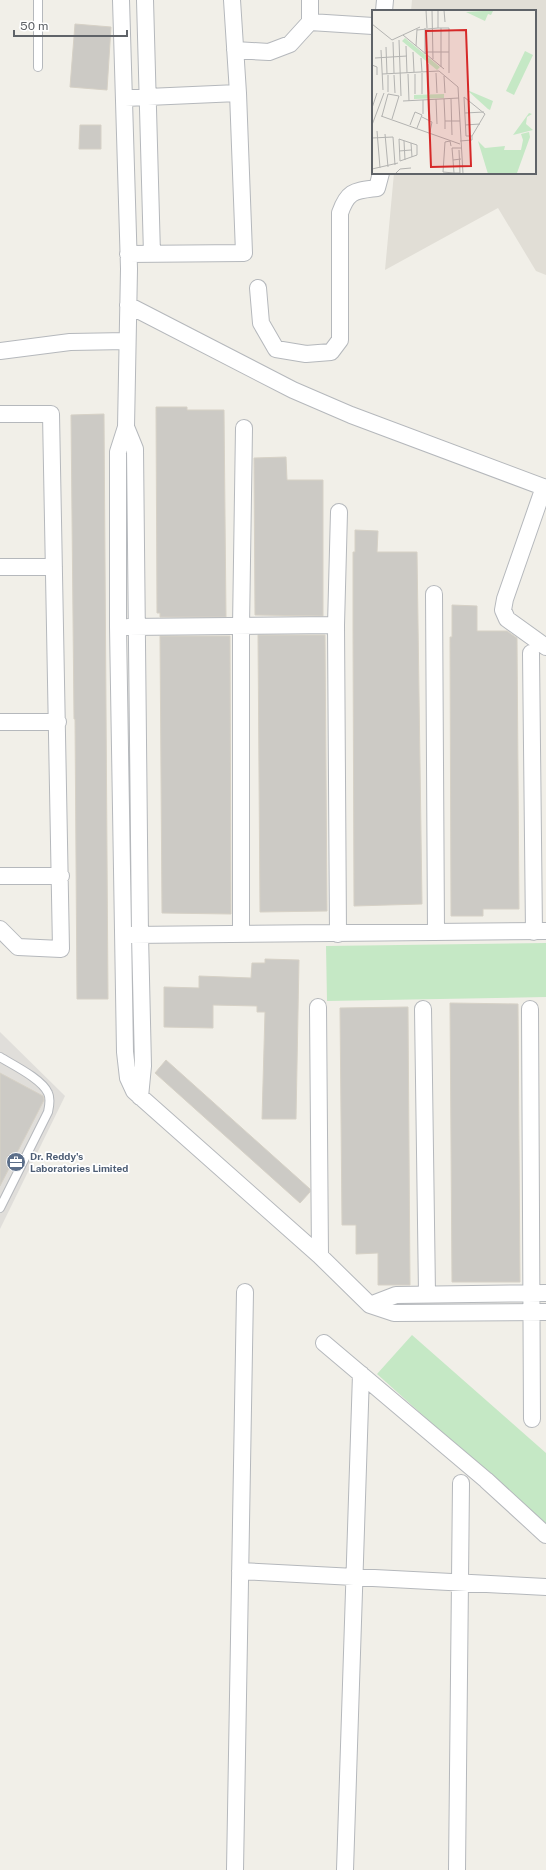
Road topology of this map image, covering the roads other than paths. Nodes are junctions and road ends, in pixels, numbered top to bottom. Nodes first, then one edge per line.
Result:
1 (38, 0) edge
2 (121, 0) edge
3 (145, 0) edge
4 (232, 0) edge
5 (310, 0) edge
6 (385, 0) edge
7 (384, 10) edge
8 (310, 22) junction
9 (372, 26) edge
10 (235, 50) junction
11 (38, 67) dead end
12 (238, 92) junction
13 (149, 97) junction
14 (125, 98) junction
15 (381, 174) edge
16 (128, 254) junction
17 (152, 254) junction
18 (258, 288) dead end
19 (128, 305) junction
20 (127, 341) junction
21 (0, 350) edge
22 (0, 414) edge
23 (126, 427) junction
24 (244, 428) dead end
25 (545, 488) edge
26 (339, 512) dead end
27 (0, 567) edge
28 (54, 567) junction
29 (434, 594) dead end
30 (336, 625) junction
31 (118, 626) junction
32 (138, 627) junction
33 (242, 627) junction
34 (546, 647) edge
35 (531, 653) dead end
36 (0, 722) edge
37 (58, 722) junction
38 (0, 876) edge
39 (61, 876) junction
40 (0, 929) edge
41 (436, 932) junction
42 (540, 932) edge
43 (241, 934) junction
44 (338, 934) junction
45 (132, 935) junction
46 (318, 1007) dead end
47 (423, 1009) dead end
48 (530, 1009) dead end
49 (0, 1057) edge
50 (0, 1208) edge
51 (320, 1256) junction
52 (245, 1292) dead end
53 (539, 1293) edge
54 (427, 1294) junction
55 (370, 1305) junction
56 (538, 1312) edge
57 (324, 1343) dead end
58 (361, 1374) junction
59 (532, 1419) dead end
60 (461, 1483) dead end
61 (546, 1535) edge
62 (240, 1571) junction
63 (354, 1577) junction
64 (460, 1582) junction
65 (546, 1587) edge
66 (235, 1870) edge
67 (345, 1870) edge
68 (457, 1870) edge

1 - 11 lane
2 - 14 street
3 - 13 street
4 - 10 street
5 - 8 street
6 - 7 street
8 - 9 street
8 - 10 street
10 - 12 street
12 - 13 street
12 - 17 street
13 - 14 street
13 - 17 street
14 - 16 street
15 - 18 street
16 - 17 street
16 - 19 street
19 - 20 street
19 - 25 street
20 - 21 street
20 - 23 street
22 - 28 street
23 - 31 street
23 - 32 street
24 - 33 street
25 - 34 street
26 - 30 street
27 - 28 street
28 - 37 street
29 - 41 street
30 - 33 street
30 - 44 street
31 - 32 street
31 - 45 street
32 - 33 street
32 - 45 street
33 - 43 street
35 - 42 street
36 - 37 street
37 - 39 street
38 - 39 street
39 - 40 street
41 - 42 street
41 - 44 street
43 - 44 street
43 - 45 street
45 - 51 street
46 - 51 street
47 - 54 street
48 - 53 street
49 - 50 lane
51 - 55 street
52 - 62 street
53 - 54 street
53 - 56 street
54 - 55 street
55 - 56 street
56 - 59 street
57 - 58 street
58 - 61 street
58 - 63 street
60 - 64 street
62 - 63 street
62 - 66 street
63 - 64 street
63 - 67 street
64 - 65 street
64 - 68 street

